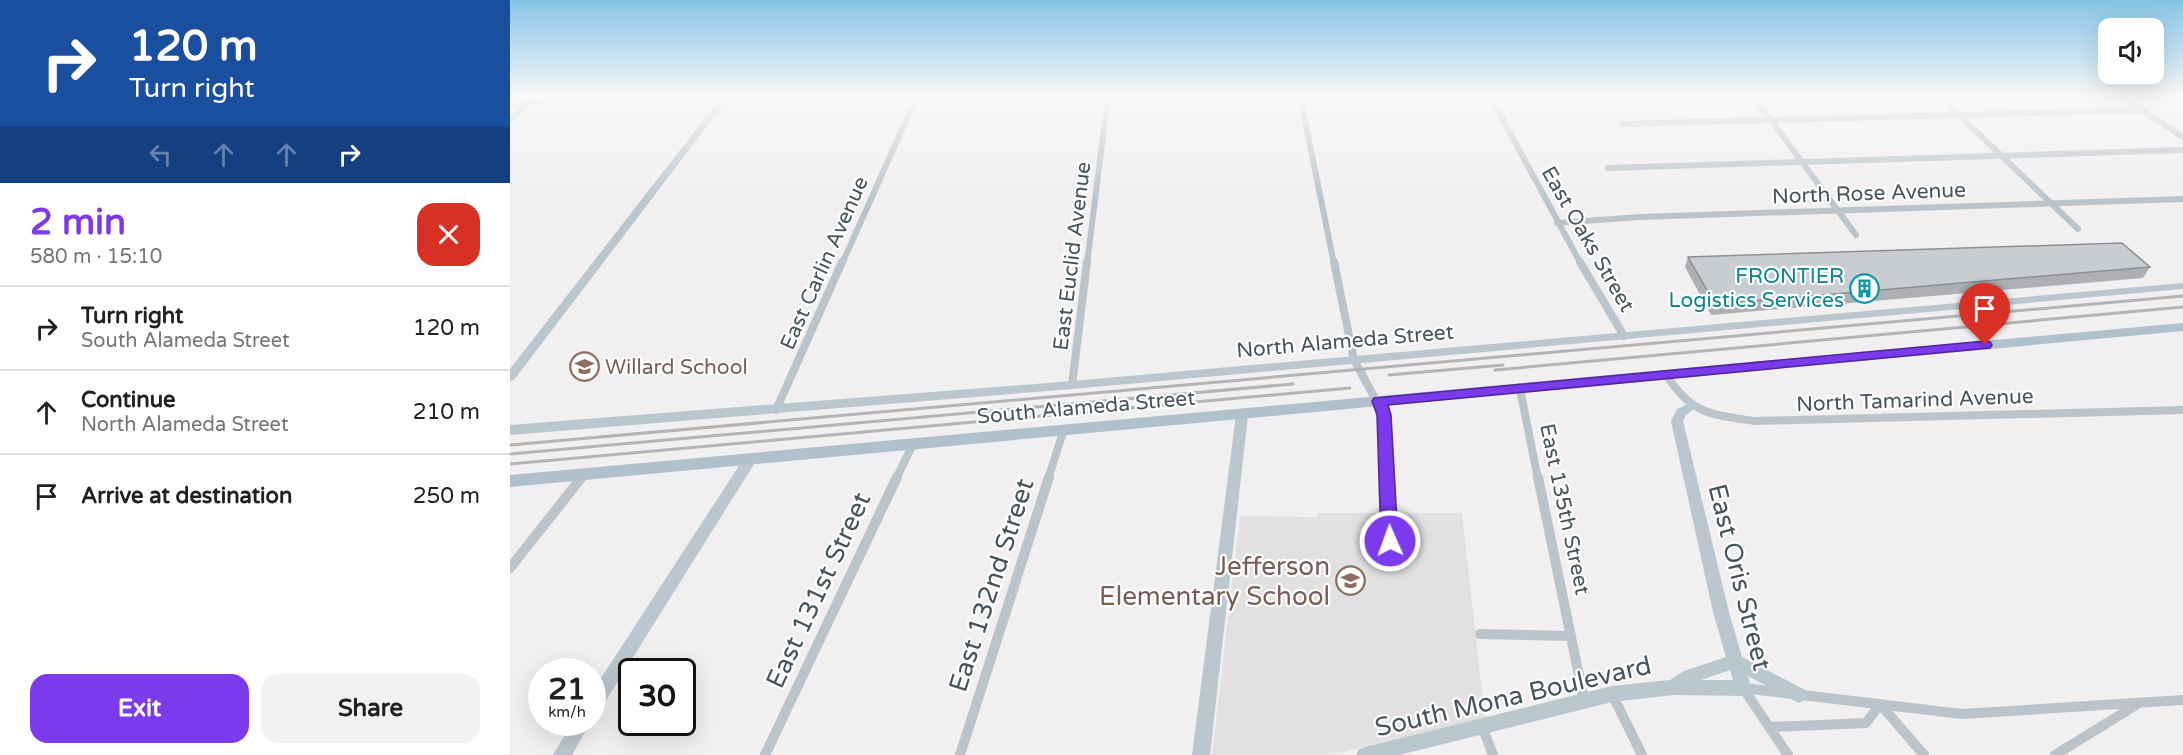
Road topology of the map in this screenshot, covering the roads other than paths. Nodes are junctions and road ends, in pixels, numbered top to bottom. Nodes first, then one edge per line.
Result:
1 (699, 131) edge
2 (901, 131) edge
3 (1104, 131) edge
4 (1307, 131) edge
5 (1509, 131) edge
6 (1778, 131) edge
7 (1977, 131) edge
8 (2167, 131) edge
9 (2183, 144) edge
10 (2183, 150) edge
11 (2002, 156) junction
12 (1800, 162) junction
13 (1608, 168) dead end
14 (2183, 199) edge
15 (2050, 203) junction
16 (1836, 210) junction
17 (1557, 223) junction
18 (2078, 229) dead end
19 (1856, 235) dead end
20 (2183, 286) edge
21 (2183, 327) edge
22 (1624, 336) junction
23 (1354, 360) junction
24 (1666, 374) junction
25 (510, 377) edge
26 (1072, 385) junction
27 (1520, 389) junction
28 (1379, 401) junction
29 (1692, 406) junction
30 (776, 410) junction
31 (2183, 410) edge
32 (1242, 415) junction
33 (1064, 429) junction
34 (510, 430) edge
35 (913, 444) junction
36 (751, 458) junction
37 (585, 474) junction
38 (510, 481) edge
39 (1390, 541) dead end
40 (510, 568) edge
41 (1480, 634) dead end
42 (1571, 636) junction
43 (1735, 661) junction
44 (606, 685) edge
45 (1673, 687) junction
46 (1743, 688) junction
47 (1612, 694) junction
48 (1799, 694) junction
49 (1584, 700) junction
50 (2183, 700) edge
51 (1880, 704) junction
52 (2136, 705) junction
53 (1482, 726) junction
54 (1770, 727) junction
55 (574, 736) edge
56 (562, 755) edge
57 (765, 755) edge
58 (960, 755) edge
59 (1201, 755) edge
60 (1365, 755) edge
61 (1493, 755) edge
62 (1642, 755) edge
63 (1788, 755) edge
64 (1924, 755) edge
65 (2055, 755) edge

1 - 25 street
2 - 30 street, East Carlin Avenue
3 - 26 street, East Euclid Avenue
4 - 23 street
5 - 17 street, East Oaks Street
6 - 12 street
7 - 11 street
8 - 9 main road
10 - 11 street
11 - 12 street
11 - 15 street
12 - 13 street
12 - 16 street
14 - 15 street, North Rose Avenue
15 - 16 street, North Rose Avenue
15 - 18 street
16 - 17 street, North Rose Avenue
16 - 19 street
17 - 22 street, East Oaks Street
20 - 22 street, North Alameda Street
21 - 24 main road
22 - 23 street, North Alameda Street
23 - 26 street, North Alameda Street
23 - 28 street
24 - 27 main road, South Alameda Street
24 - 29 street
26 - 30 street, North Alameda Street
27 - 28 main road, South Alameda Street
27 - 42 street, East 135th Street
28 - 32 main road, South Alameda Street
28 - 39 street
29 - 31 street, North Tamarind Avenue
29 - 43 street, East Oris Street
30 - 34 street, North Alameda Street
32 - 33 main road, South Alameda Street
32 - 59 street
33 - 35 main road, South Alameda Street
33 - 58 street, East 132nd Street
35 - 36 main road, South Alameda Street
35 - 57 street, East 131st Street
36 - 37 main road, South Alameda Street
36 - 44 street
37 - 38 main road, South Alameda Street
37 - 40 street
41 - 42 street
42 - 49 street, East 135th Street
43 - 45 street
43 - 46 street, East Oris Street
43 - 48 street
45 - 46 street, South Mona Boulevard
45 - 47 street, South Mona Boulevard
46 - 48 street
46 - 54 street, East Oris Street
47 - 49 street, South Mona Boulevard
47 - 62 street
48 - 51 street
49 - 53 street, South Mona Boulevard
50 - 52 street
51 - 52 street
51 - 54 street
51 - 64 street
52 - 65 street
53 - 60 street, South Mona Boulevard
53 - 61 street
54 - 63 street, East Oris Street
55 - 56 street

